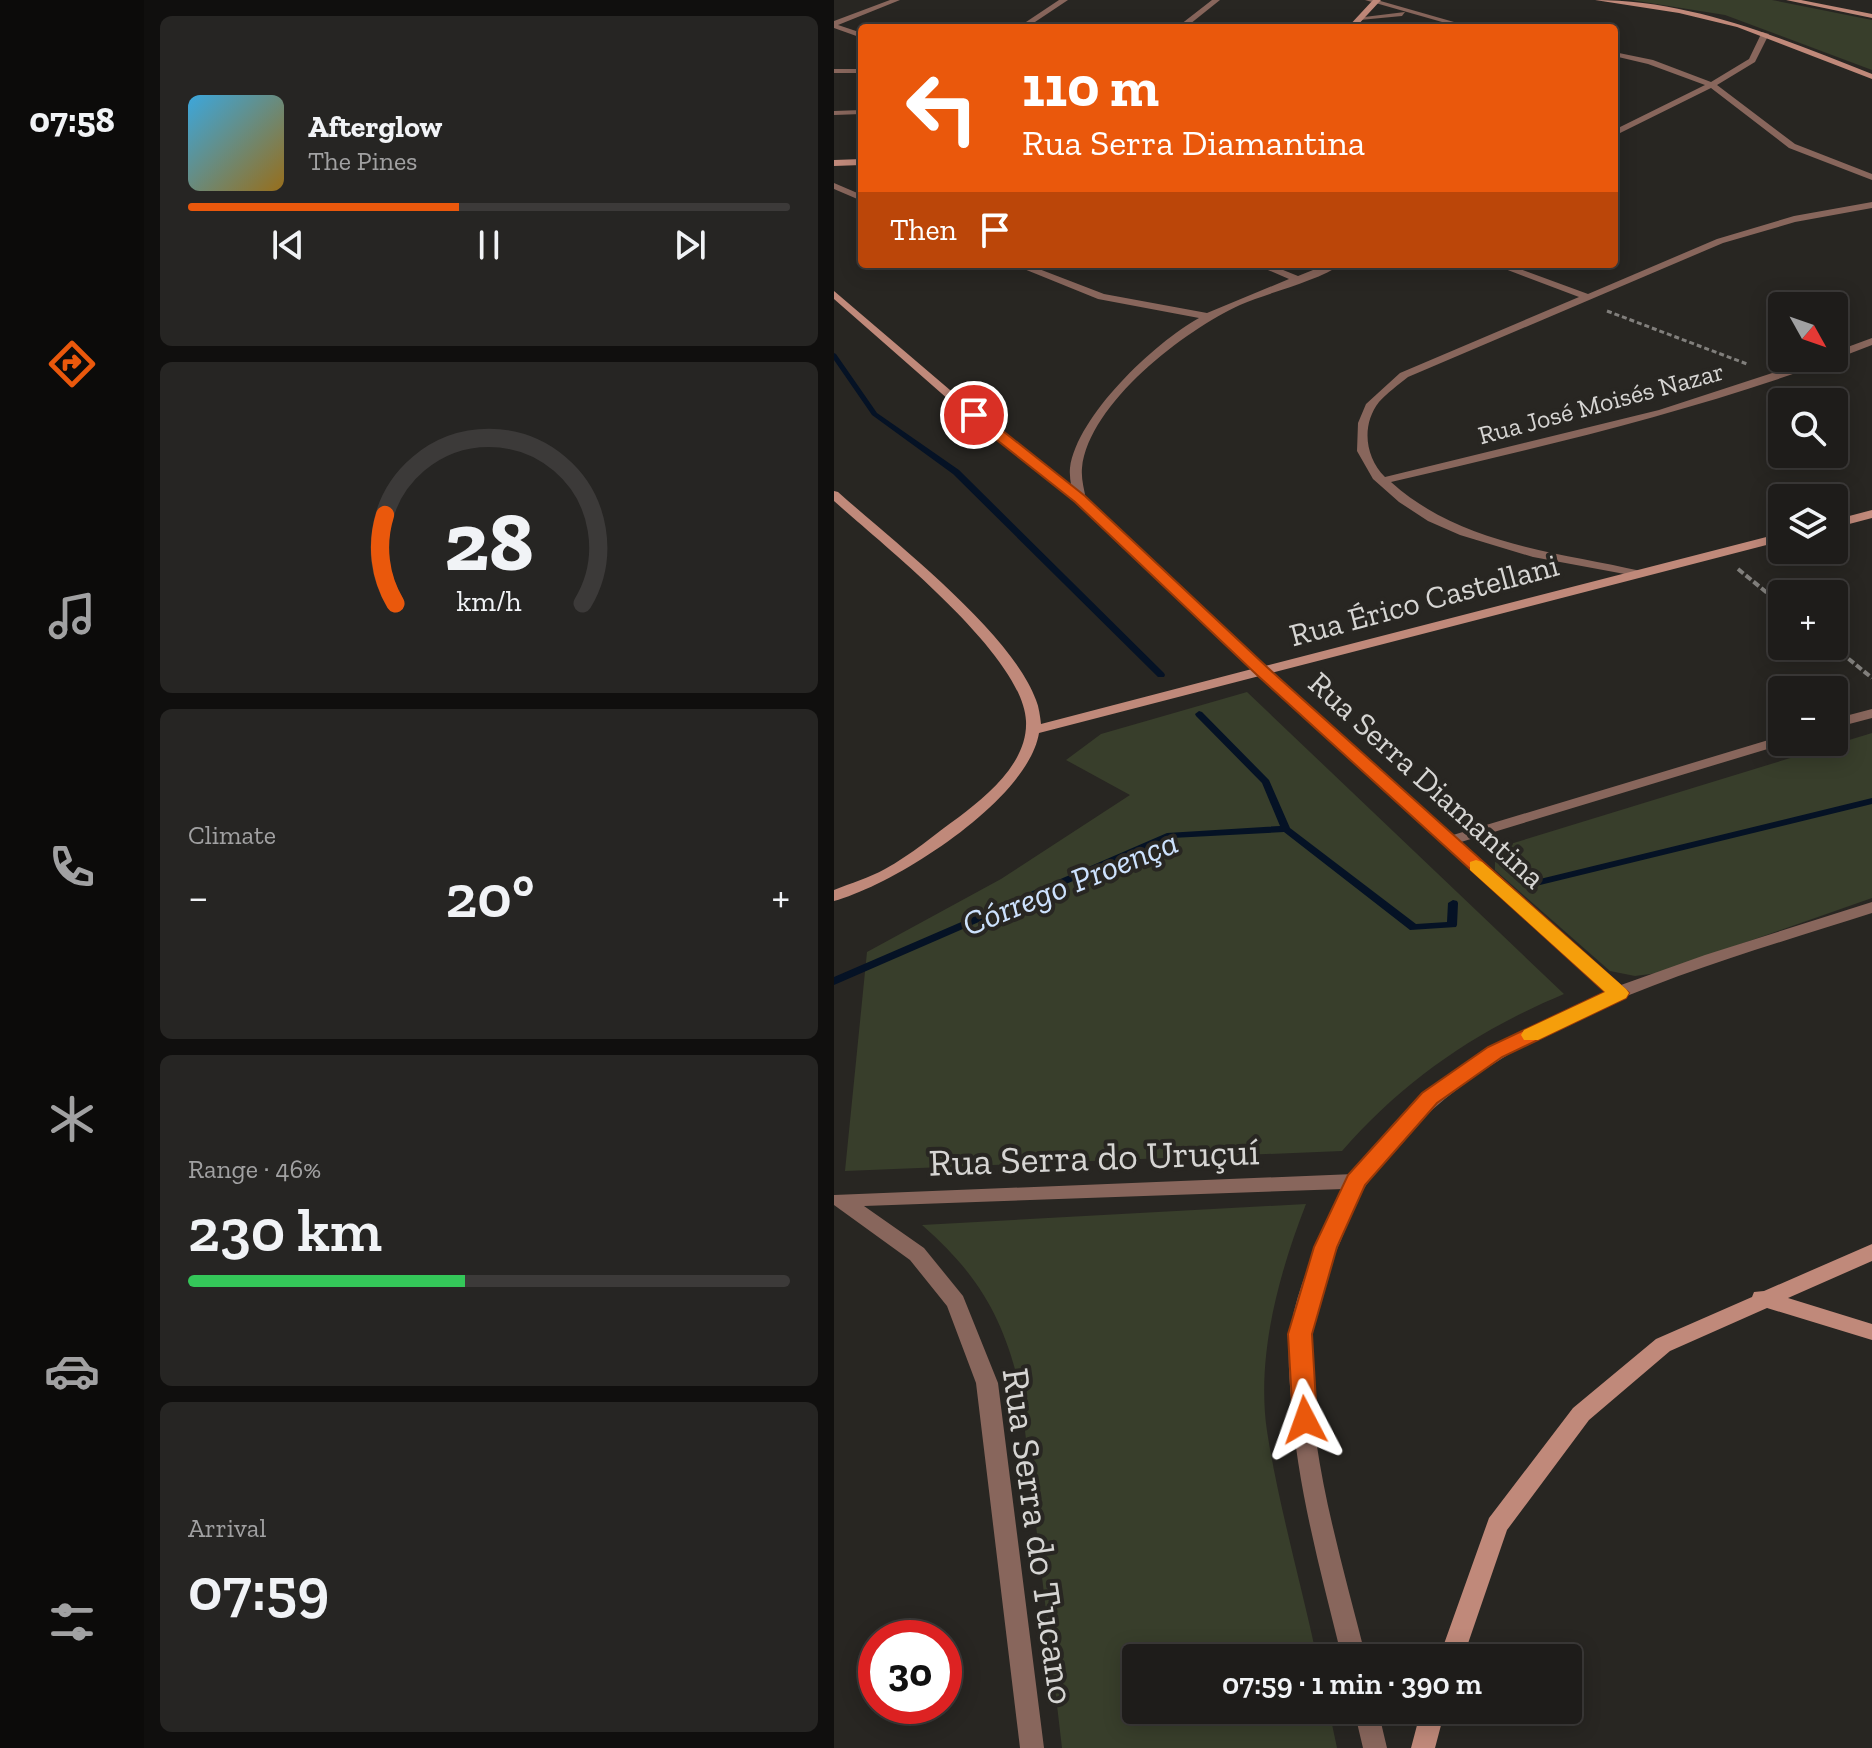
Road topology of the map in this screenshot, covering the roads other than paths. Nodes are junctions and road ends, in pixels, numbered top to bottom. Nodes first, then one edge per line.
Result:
1 (896, 0) edge
2 (1064, 0) edge
3 (1216, 0) edge
4 (1402, 0) edge
5 (1599, 0) edge
6 (1790, 0) edge
7 (1374, 1) edge
8 (1414, 14) junction
9 (1872, 16) edge
10 (1360, 18) junction
11 (1027, 24) edge
12 (1185, 24) edge
13 (1355, 24) edge
14 (1444, 24) edge
15 (834, 25) edge
16 (858, 34) edge
17 (1765, 34) junction
18 (1618, 55) edge
19 (834, 71) edge
20 (858, 71) edge
21 (1872, 77) edge
22 (1712, 85) junction
23 (858, 112) edge
24 (834, 113) edge
25 (1618, 131) edge
26 (858, 162) edge
27 (834, 163) edge
28 (1872, 177) edge
29 (834, 186) edge
30 (858, 196) edge
31 (1872, 205) edge
32 (1027, 268) edge
33 (1269, 268) edge
34 (1328, 268) edge
35 (1507, 268) edge
36 (1300, 280) junction
37 (834, 294) edge
38 (1580, 298) junction
39 (1210, 317) junction
40 (1872, 341) edge
41 (1848, 350) edge
42 (1793, 372) edge
43 (1382, 481) junction
44 (834, 495) edge
45 (1080, 499) junction
46 (1872, 514) edge
47 (1848, 520) edge
48 (1768, 541) edge
49 (1636, 574) junction
50 (1262, 671) junction
51 (1872, 713) edge
52 (1848, 720) edge
53 (1033, 730) junction
54 (1768, 744) edge
55 (1449, 841) junction
56 (834, 896) edge
57 (1872, 907) edge
58 (1619, 993) junction
59 (1356, 1181) junction
60 (837, 1200) edge
61 (1872, 1252) edge
62 (1761, 1298) junction
63 (1872, 1332) edge
64 (1351, 1644) edge
65 (1456, 1644) edge
66 (1369, 1724) edge
67 (1429, 1724) edge
68 (1032, 1748) edge
69 (1375, 1748) edge
70 (1423, 1748) edge

1 - 15 street
2 - 11 street
3 - 12 street
4 - 8 street
5 - 17 street
6 - 9 street
7 - 8 street
7 - 10 street
8 - 10 street
8 - 14 street
10 - 13 street
15 - 16 street
17 - 21 street
17 - 22 street
18 - 22 street
19 - 20 street
22 - 25 street
22 - 28 street
23 - 24 street
26 - 27 street
29 - 30 street
31 - 38 street
32 - 39 street
33 - 36 street
34 - 36 street
35 - 38 street
36 - 39 street
37 - 45 street, Rua Serra Diamantina
38 - 43 street
39 - 45 street
40 - 41 street
42 - 43 street, Rua José Moisés Nazar
43 - 49 street
44 - 53 street
45 - 50 street, Rua Serra Diamantina
46 - 47 street
48 - 49 street, Rua Érico Castellani
49 - 50 street, Rua Érico Castellani
50 - 53 street, Rua Érico Castellani
50 - 55 street, Rua Serra Diamantina
51 - 52 street
53 - 56 street
54 - 55 street
55 - 58 street, Rua Serra Diamantina
57 - 58 street
58 - 59 street
59 - 60 street, Rua Serra do Uruçuí
59 - 64 street
60 - 68 street, Rua Serra do Tucano
61 - 62 street
62 - 63 street
62 - 65 street
66 - 69 street
67 - 70 street

